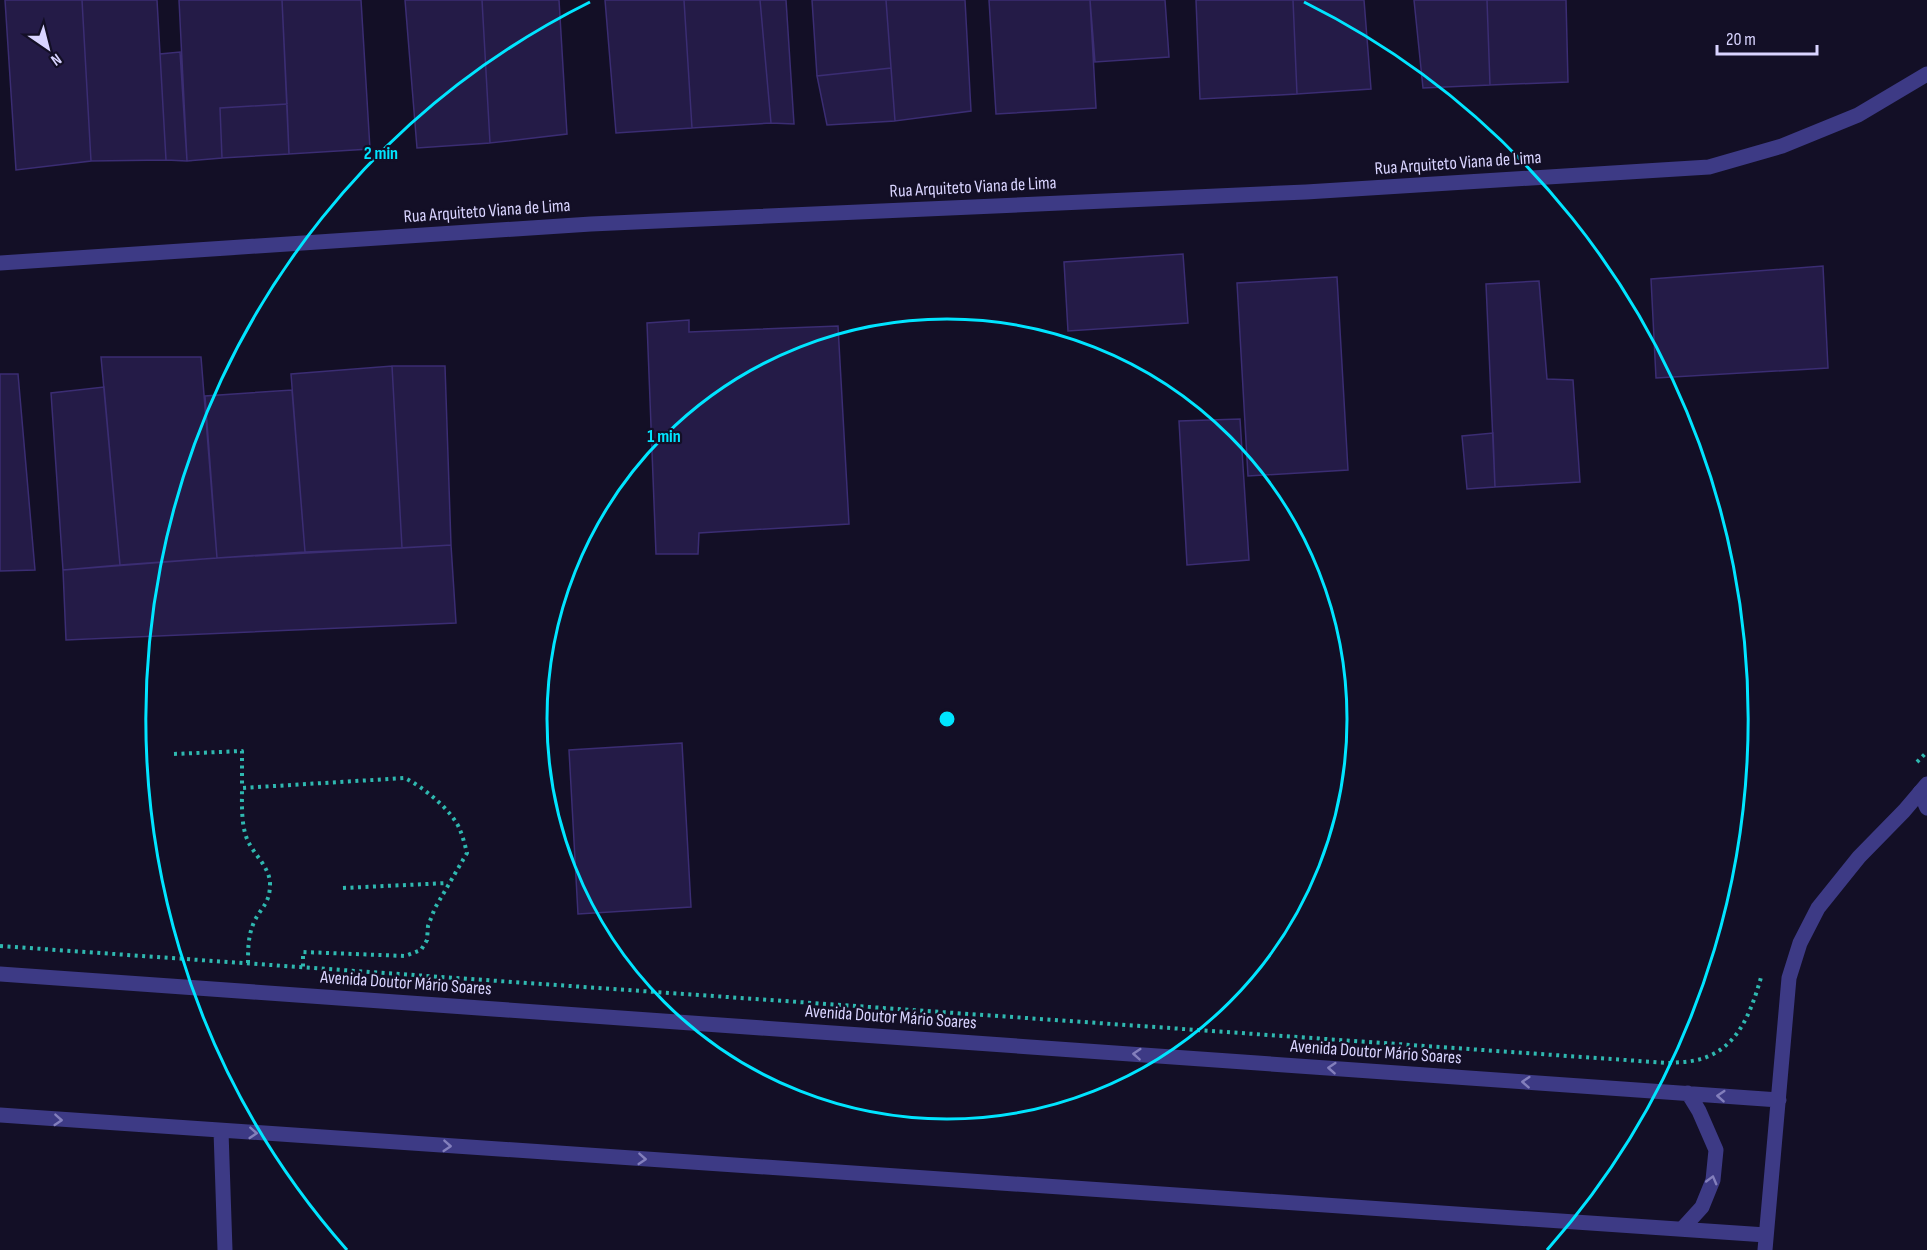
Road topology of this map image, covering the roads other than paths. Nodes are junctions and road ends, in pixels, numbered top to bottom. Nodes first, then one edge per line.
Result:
1 (1927, 74) edge
2 (0, 263) edge
3 (1925, 786) edge
4 (1927, 808) edge
5 (0, 974) edge
6 (1688, 1093) junction
7 (1779, 1100) junction
8 (0, 1115) edge
9 (221, 1131) junction
10 (1682, 1229) junction
11 (1766, 1242) edge
12 (225, 1250) edge

1 - 2 street, Rua Arquiteto Viana de Lima
3 - 4 street
3 - 7 street
6 -> 5 street, Avenida Doutor Mário Soares
7 -> 6 street, Avenida Doutor Mário Soares
10 -> 6 street
7 - 11 street
8 -> 9 street
9 -> 10 street
9 - 12 street
10 - 11 street

